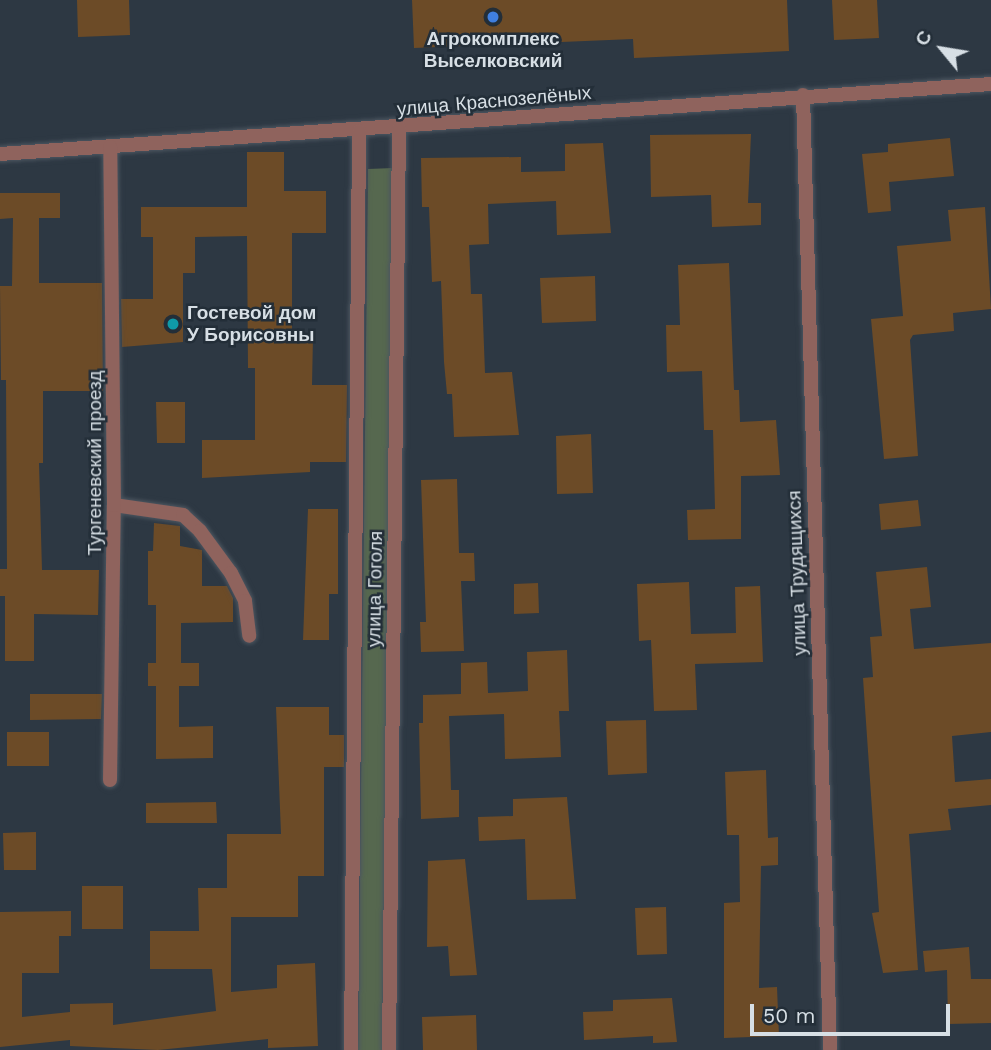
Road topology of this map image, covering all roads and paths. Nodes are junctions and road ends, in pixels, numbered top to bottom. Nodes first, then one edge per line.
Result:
1 (991, 84) edge
2 (803, 95) junction
3 (400, 128) junction
4 (359, 131) junction
5 (110, 146) junction
6 (0, 154) edge
7 (114, 505) junction
8 (249, 636) dead end
9 (110, 780) dead end
10 (351, 1050) edge
11 (389, 1050) edge
12 (830, 1050) edge

1 - 2 street, улица Краснозелёных
2 - 3 street, улица Краснозелёных
2 - 12 street, улица Трудящихся
3 - 4 street, улица Краснозелёных
3 - 11 street, улица Гоголя
4 - 5 street, улица Краснозелёных
4 - 10 street, улица Гоголя
5 - 6 street, улица Краснозелёных
5 - 7 street, Тургеневский проезд
7 - 8 street
7 - 9 street, Тургеневский проезд

